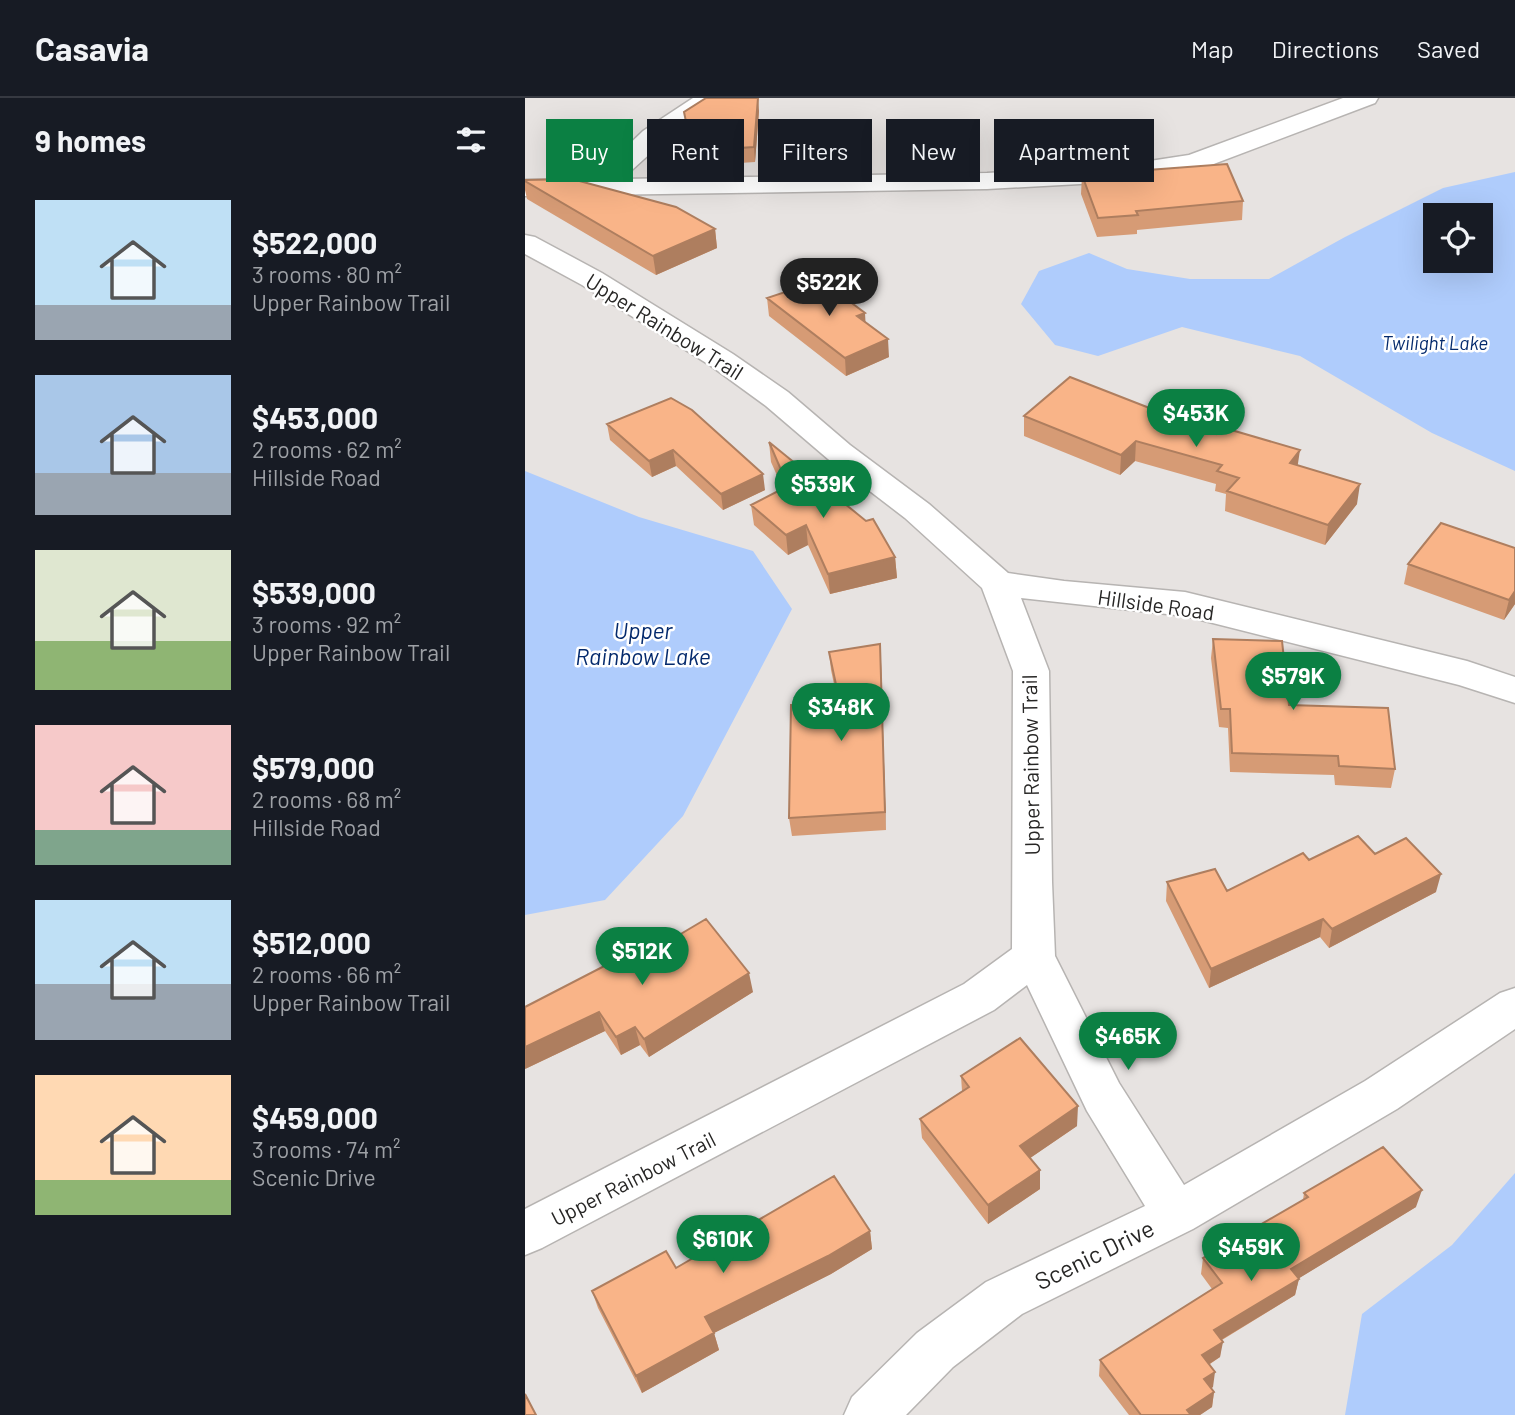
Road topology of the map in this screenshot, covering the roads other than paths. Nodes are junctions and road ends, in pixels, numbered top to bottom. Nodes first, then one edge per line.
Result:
1 (712, 98) edge
2 (1366, 98) edge
3 (600, 187) junction
4 (525, 188) edge
5 (525, 243) edge
6 (997, 583) junction
7 (1515, 690) edge
8 (1034, 956) junction
9 (1515, 1006) edge
10 (1176, 1214) junction
11 (525, 1233) edge
12 (870, 1415) edge

1 - 3 street
2 - 3 street
3 - 4 street
5 - 6 street, Upper Rainbow Trail
6 - 7 street, Hillside Road
6 - 8 street, Upper Rainbow Trail
8 - 10 street
8 - 11 street, Upper Rainbow Trail
9 - 10 street, Scenic Drive
10 - 12 street, Scenic Drive

